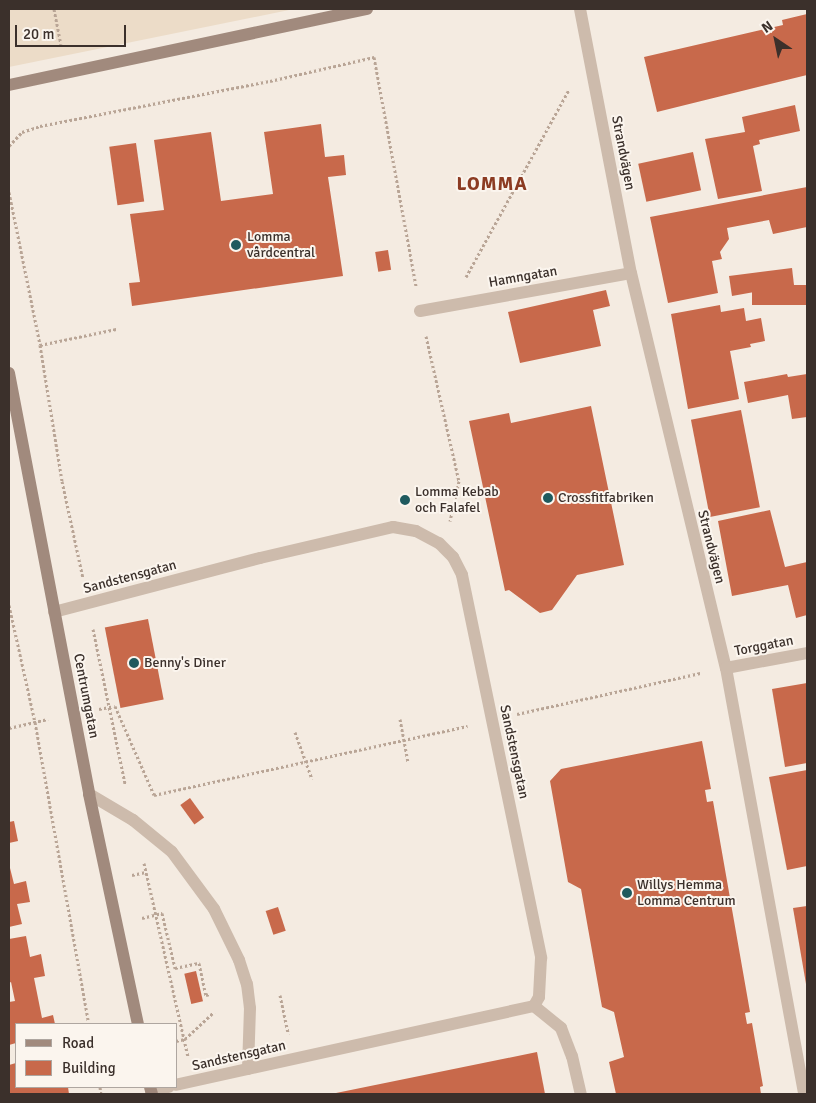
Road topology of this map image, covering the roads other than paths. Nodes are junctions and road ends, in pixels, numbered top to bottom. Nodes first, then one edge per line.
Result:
1 (367, 9) edge
2 (580, 9) edge
3 (9, 85) edge
4 (631, 273) junction
5 (420, 311) road end
6 (9, 373) edge
7 (54, 612) junction
8 (807, 653) edge
9 (726, 668) junction
10 (89, 794) junction
11 (534, 1006) junction
12 (138, 1023) edge
13 (248, 1069) junction
14 (178, 1085) edge
15 (165, 1088) edge
16 (151, 1091) edge
17 (582, 1094) edge
18 (804, 1094) edge

1 - 3 street
2 - 4 street, Strandvägen
4 - 5 street, Hamngatan
4 - 9 street, Strandvägen
6 - 7 street, Centrumgatan
7 - 10 street, Centrumgatan
7 - 11 street, Sandstensgatan
8 - 9 street, Torggatan
9 - 18 street, Strandvägen
10 - 12 street, Centrumgatan
10 - 13 street
11 - 13 street, Sandstensgatan
11 - 17 street
13 - 14 street, Sandstensgatan
15 - 16 street

